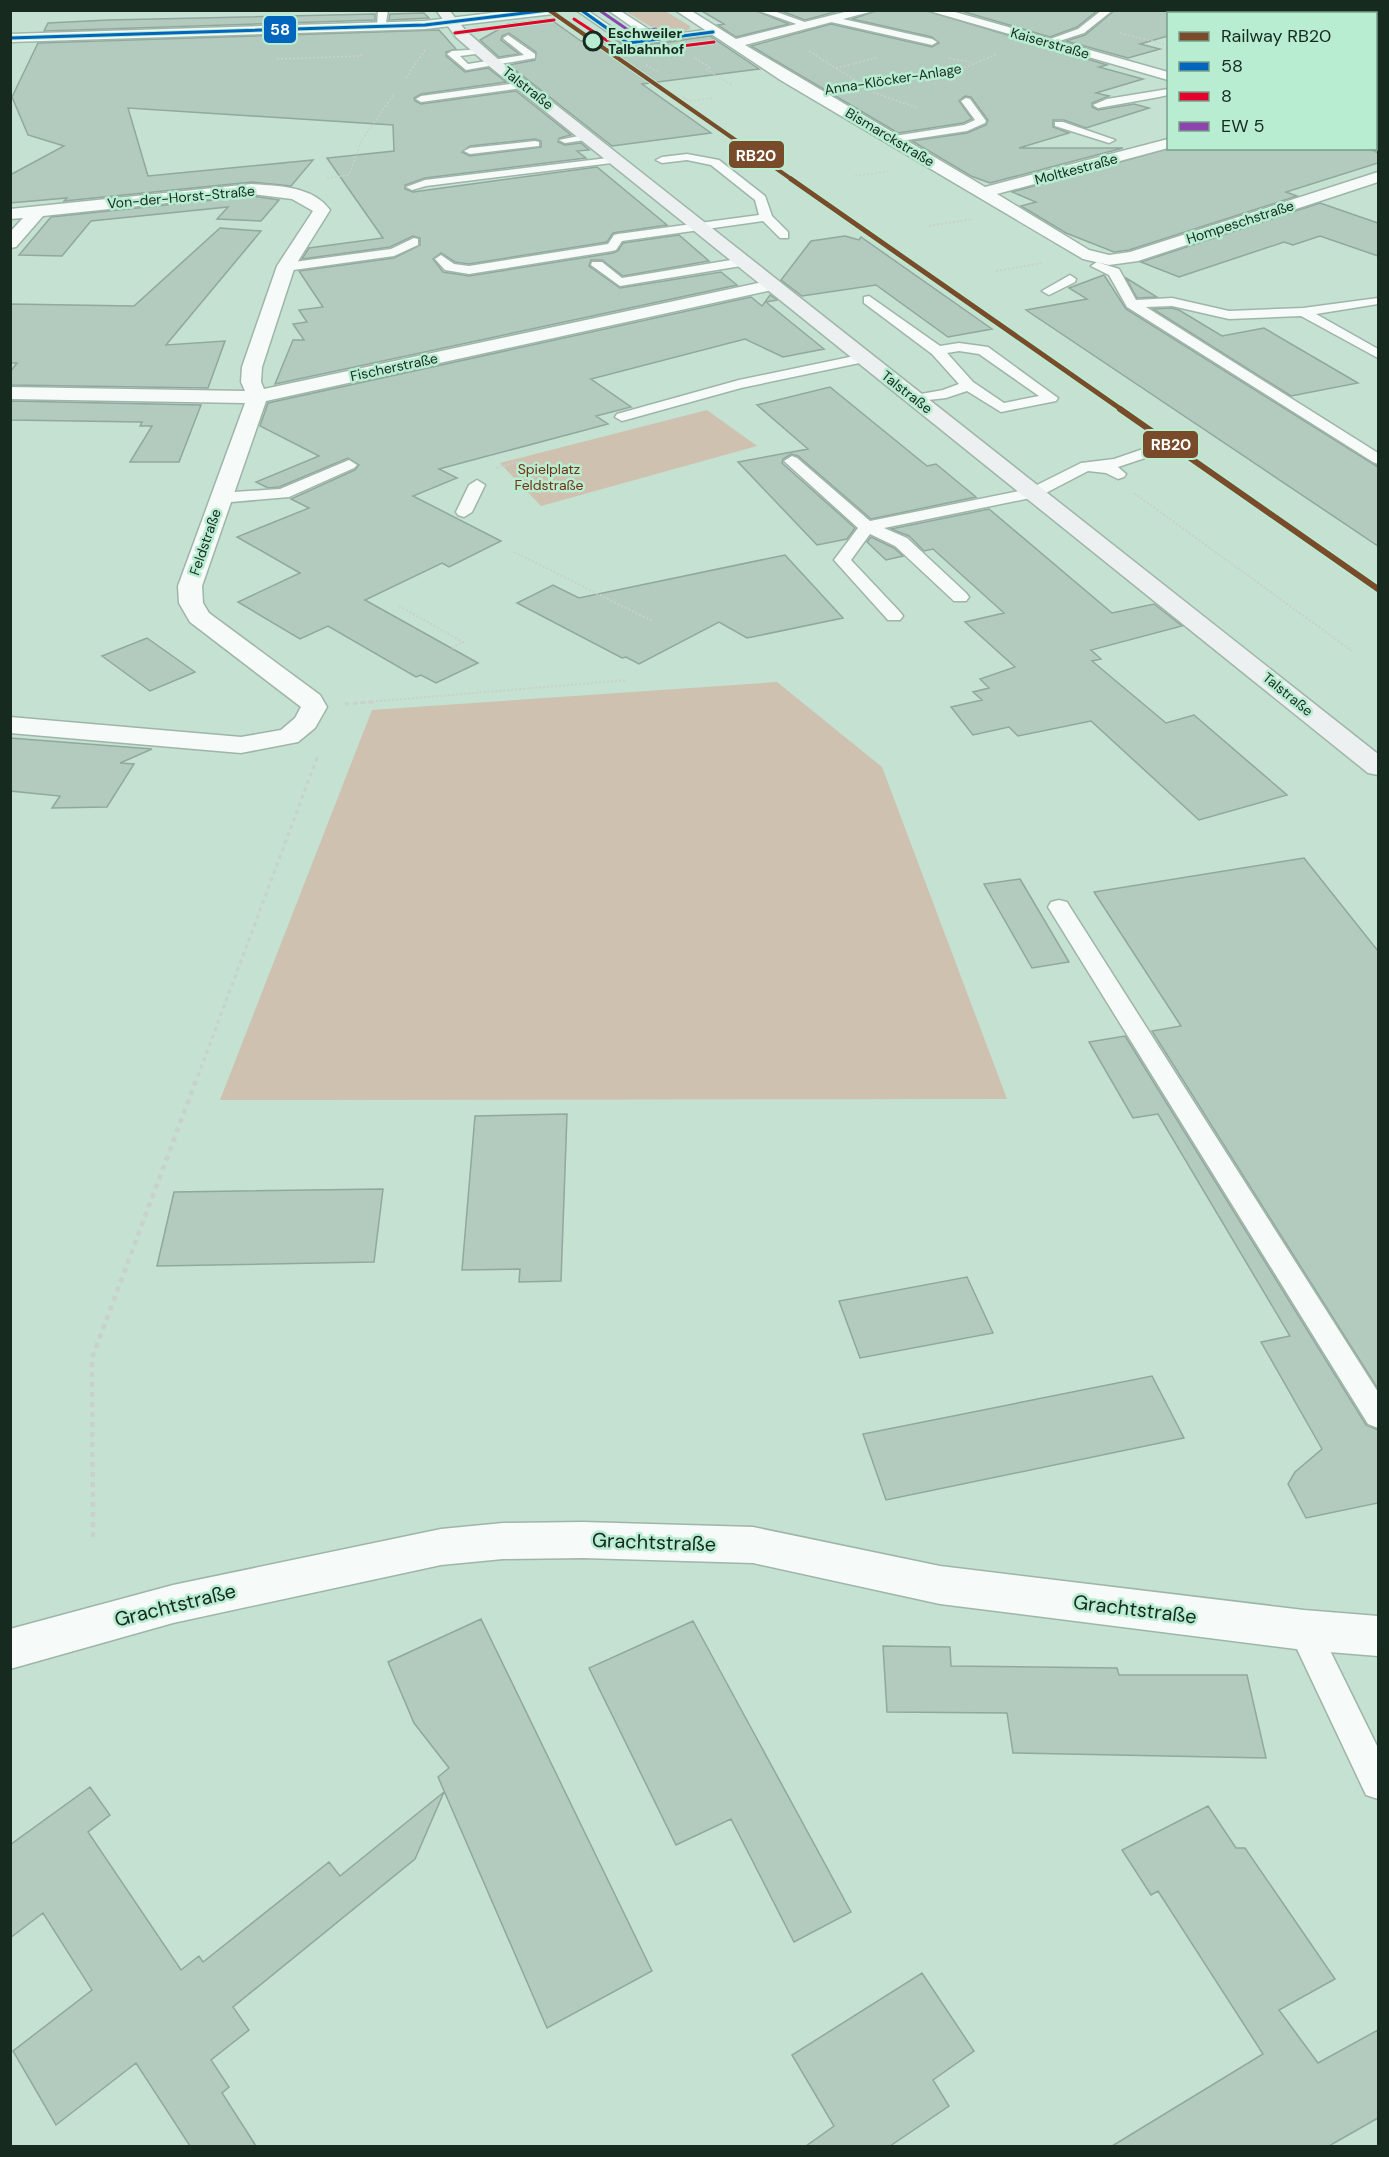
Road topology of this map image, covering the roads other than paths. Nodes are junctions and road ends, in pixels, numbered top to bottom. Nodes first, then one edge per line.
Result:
1 (384, 10) edge
2 (442, 10) edge
3 (553, 10) edge
4 (580, 10) edge
5 (612, 10) edge
6 (681, 10) edge
7 (760, 10) edge
8 (871, 10) edge
9 (932, 10) edge
10 (1109, 10) edge
11 (834, 20) junction
12 (454, 23) junction
13 (811, 26) junction
14 (382, 27) junction
15 (713, 32) junction
16 (10, 38) edge
17 (508, 38) dead end
18 (657, 39) junction
19 (1044, 41) junction
20 (932, 42) dead end
21 (733, 44) junction
22 (490, 59) junction
23 (1167, 76) edge
24 (525, 85) junction
25 (1167, 92) edge
26 (421, 99) dead end
27 (966, 101) dead end
28 (1098, 105) dead end
29 (1059, 124) dead end
30 (982, 130) dead end
31 (565, 140) dead end
32 (1109, 140) dead end
33 (897, 141) junction
34 (535, 144) dead end
35 (588, 144) junction
36 (1167, 144) edge
37 (549, 153) dead end
38 (616, 160) junction
39 (662, 160) dead end
40 (1378, 177) edge
41 (412, 187) dead end
42 (983, 193) junction
43 (38, 211) junction
44 (10, 214) edge
45 (766, 217) junction
46 (699, 227) junction
47 (784, 235) dead end
48 (414, 242) dead end
49 (10, 243) edge
50 (441, 259) dead end
51 (743, 262) junction
52 (1099, 263) junction
53 (597, 265) dead end
54 (286, 267) junction
55 (1070, 279) dead end
56 (772, 285) junction
57 (1049, 291) dead end
58 (869, 300) dead end
59 (1376, 301) dead end
60 (1132, 304) junction
61 (1303, 312) junction
62 (938, 351) junction
63 (1378, 354) edge
64 (864, 358) junction
65 (968, 386) junction
66 (10, 393) edge
67 (257, 397) junction
68 (915, 399) junction
69 (622, 417) dead end
70 (1149, 452) dead end
71 (1378, 459) edge
72 (792, 461) dead end
73 (349, 465) dead end
74 (1096, 466) junction
75 (1118, 474) road end
76 (477, 485) dead end
77 (1034, 493) junction
78 (220, 498) junction
79 (464, 512) dead end
80 (867, 527) junction
81 (960, 597) dead end
82 (894, 616) dead end
83 (10, 725) edge
84 (1378, 767) edge
85 (1059, 907) dead end
86 (1378, 1416) edge
87 (1304, 1630) junction
88 (1378, 1636) edge
89 (10, 1649) edge
90 (1378, 1783) edge

1 - 14 lane
2 - 12 main road, Talstraße
3 - 12 street
4 - 18 lane
5 - 18 lane
6 - 15 street, Bismarckstraße
7 - 13 lane
8 - 11 street
9 - 19 street, Kaiserstraße
10 - 19 lane
11 - 13 street
11 - 20 lane
12 - 14 street
12 - 22 main road, Talstraße
13 - 21 street
14 - 16 street
15 - 18 lane
15 - 21 street, Bismarckstraße
17 - 22 lane
19 - 23 street, Kaiserstraße
21 - 33 street, Bismarckstraße
22 - 24 main road, Talstraße
24 - 26 lane
24 - 35 main road, Talstraße
25 - 28 lane
27 - 33 lane
29 - 32 lane
30 - 33 lane
31 - 35 lane
33 - 42 street, Bismarckstraße
34 - 37 lane
35 - 38 main road, Talstraße
36 - 42 street, Moltkestraße
38 - 41 lane
38 - 46 main road, Talstraße
39 - 45 lane
40 - 52 street, Hompeschstraße
42 - 52 street, Bismarckstraße
43 - 44 street, Von-der-Horst-Straße
43 - 49 street
43 - 54 street, Von-der-Horst-Straße
45 - 46 lane
45 - 47 lane
46 - 50 lane
46 - 51 main road, Talstraße
48 - 54 lane
51 - 53 lane
51 - 56 main road, Talstraße
52 - 60 lane
54 - 67 street, Von-der-Horst-Straße
55 - 57 lane
56 - 64 main road, Talstraße
56 - 67 street, Fischerstraße
58 - 62 lane
59 - 61 lane
60 - 61 lane
60 - 71 lane
61 - 63 lane
62 - 65 lane
62 - 65 lane
64 - 68 main road, Talstraße
64 - 69 lane
65 - 68 lane
66 - 67 street, Fischerstraße
67 - 78 street, Feldstraße
68 - 77 main road, Talstraße
70 - 74 lane
72 - 80 lane
73 - 78 lane
74 - 75 lane
74 - 77 lane
76 - 79 lane
77 - 80 lane
77 - 84 main road, Talstraße
78 - 83 street, Feldstraße
80 - 81 lane
80 - 82 lane
85 - 86 lane
87 - 88 street, Grachtstraße
87 - 89 street, Grachtstraße
87 - 90 lane

